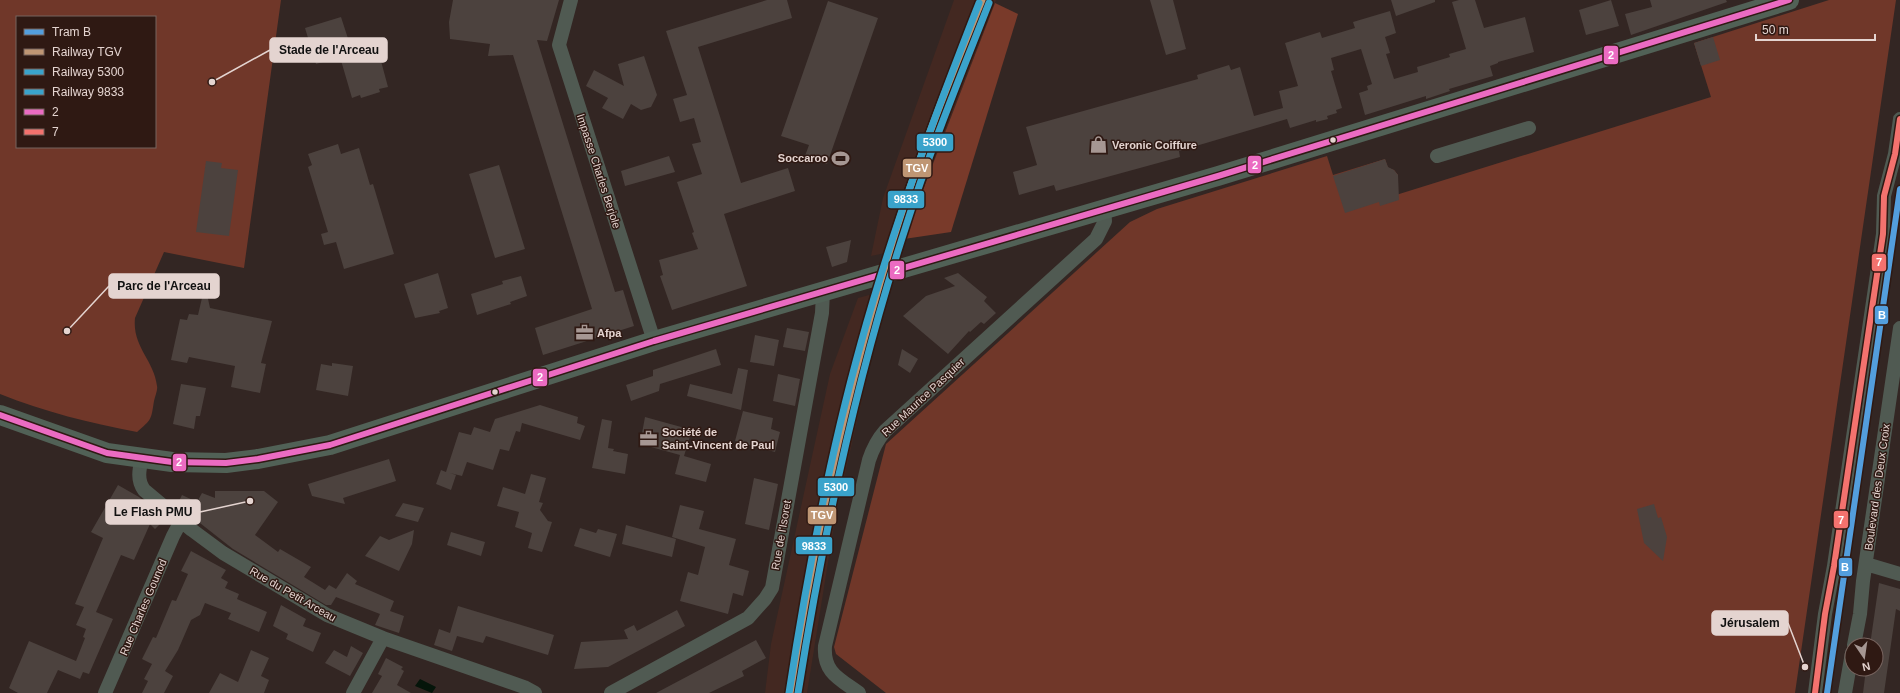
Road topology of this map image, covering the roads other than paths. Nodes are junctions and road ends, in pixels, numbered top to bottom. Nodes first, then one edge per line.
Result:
1 (571, 0) edge
2 (1789, 0) edge
3 (1900, 119) edge
4 (1529, 128) dead end
5 (1437, 156) dead end
6 (1104, 209) junction
7 (827, 290) junction
8 (1900, 328) edge
9 (654, 341) junction
10 (0, 416) edge
11 (142, 458) junction
12 (181, 521) junction
13 (1866, 564) junction
14 (1900, 574) edge
15 (1856, 637) edge
16 (383, 638) junction
17 (1848, 677) edge
18 (106, 693) edge
19 (353, 693) edge
20 (535, 693) edge
21 (611, 693) edge
22 (858, 693) edge
23 (1815, 693) edge
24 (1845, 693) edge

1 - 9 street, Impasse Charles Berjole
2 - 6 street
3 - 23 street
4 - 5 street
6 - 7 street
6 - 22 street, Rue Maurice Pasquier
7 - 9 street
7 - 21 street, Rue de l'Isoret
8 - 13 street, Boulevard des Deux Croix
9 - 11 street
10 - 11 street
11 - 12 street, Rue du Petit Arceau
12 - 16 street, Rue du Petit Arceau
12 - 18 street, Rue Charles Gounod
13 - 14 street
13 - 15 street, Boulevard des Deux Croix
16 - 19 street
16 - 20 street, Rue du Petit Arceau
17 - 24 street

